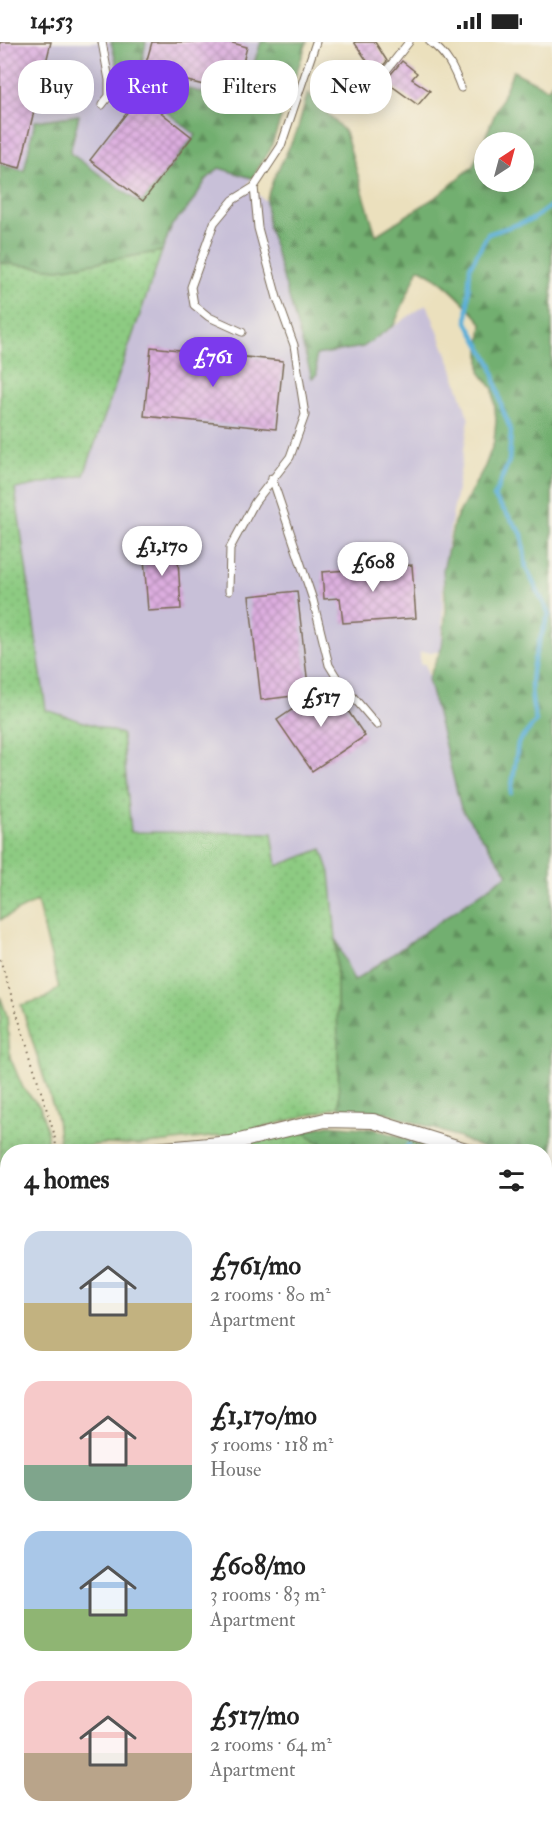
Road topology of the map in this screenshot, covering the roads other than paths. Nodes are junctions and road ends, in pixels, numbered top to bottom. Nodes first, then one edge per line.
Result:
1 (102, 42) edge
2 (316, 42) edge
3 (409, 42) edge
4 (430, 42) edge
5 (392, 63) edge
6 (461, 88) dead end
7 (102, 105) dead end
8 (254, 186) junction
9 (243, 332) dead end
10 (272, 478) junction
11 (229, 591) dead end
12 (377, 725) dead end
13 (220, 1144) edge
14 (446, 1144) edge

1 - 7 lane
2 - 8 lane
3 - 5 lane
4 - 6 lane
8 - 9 lane
8 - 10 lane
10 - 11 lane
10 - 12 lane
13 - 14 street

